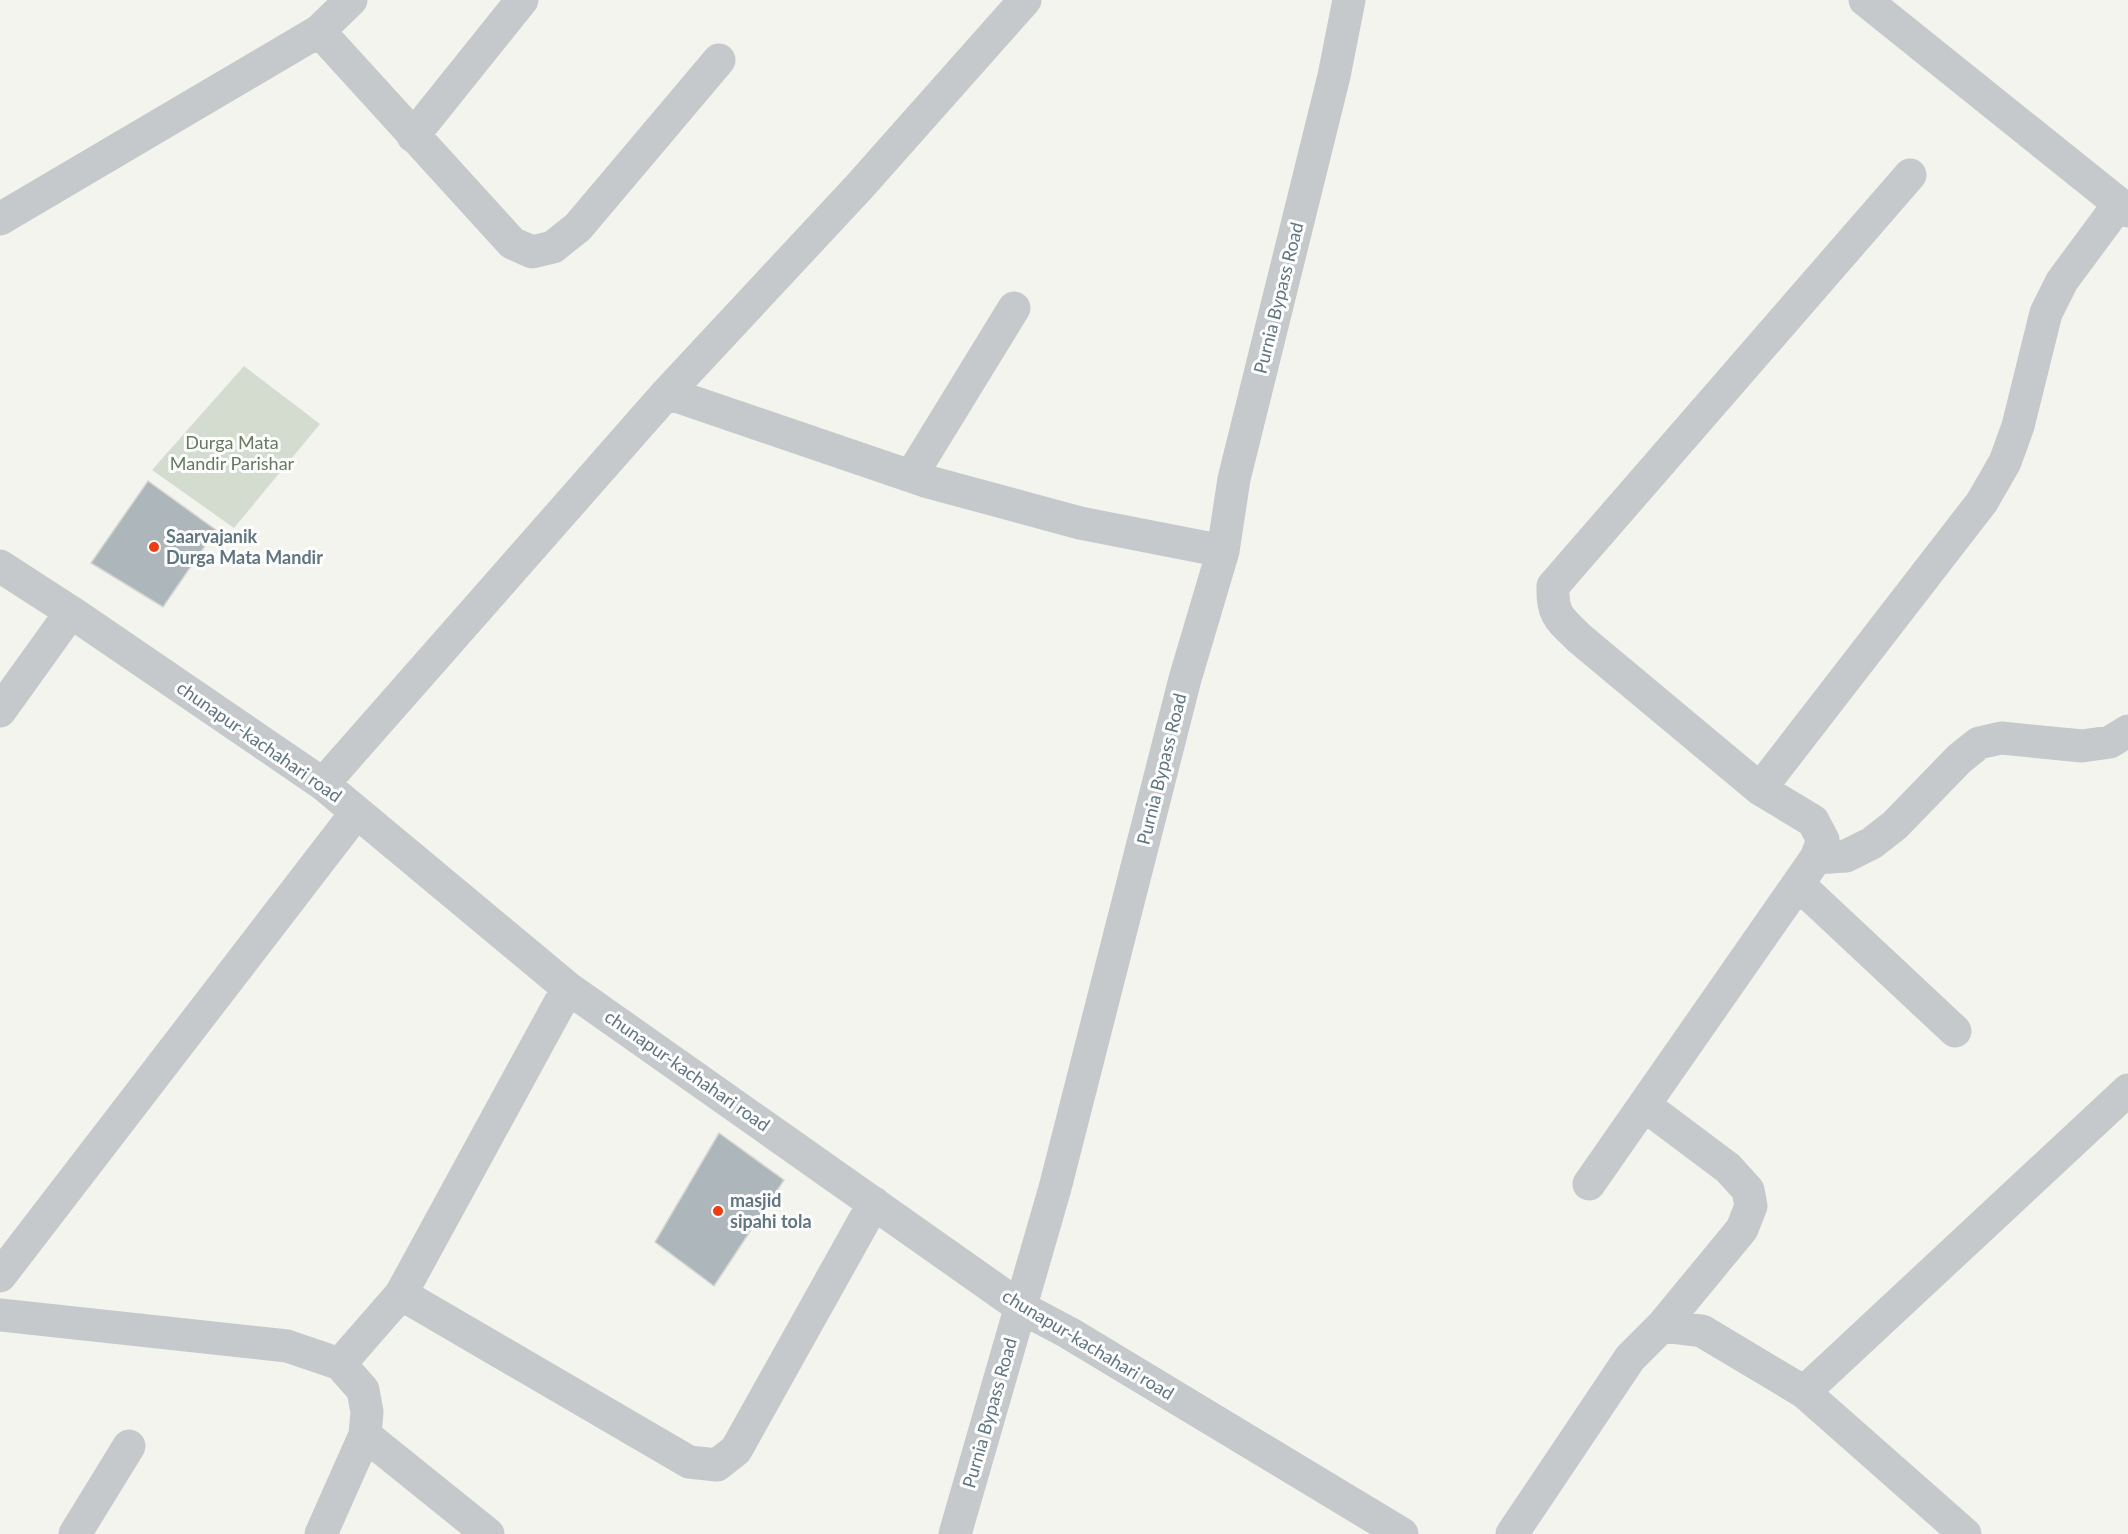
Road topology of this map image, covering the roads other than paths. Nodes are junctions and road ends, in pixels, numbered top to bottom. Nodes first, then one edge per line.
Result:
1 (351, 0) edge
2 (522, 0) edge
3 (1025, 0) edge
4 (1349, 0) edge
5 (1865, 0) edge
6 (319, 31) junction
7 (720, 60) dead end
8 (413, 136) junction
9 (1910, 175) dead end
10 (2124, 208) edge
11 (0, 219) edge
12 (1014, 308) dead end
13 (668, 393) junction
14 (911, 476) junction
15 (1223, 551) junction
16 (0, 566) edge
17 (71, 612) junction
18 (0, 711) edge
19 (2128, 731) edge
20 (323, 784) junction
21 (1760, 789) junction
22 (356, 813) junction
23 (1807, 871) junction
24 (568, 988) junction
25 (1955, 1031) dead end
26 (2128, 1090) edge
27 (1644, 1105) junction
28 (1589, 1184) dead end
29 (874, 1203) junction
30 (0, 1276) edge
31 (401, 1294) junction
32 (1022, 1308) junction
33 (0, 1315) edge
34 (1662, 1326) junction
35 (340, 1364) junction
36 (1804, 1392) junction
37 (365, 1436) junction
38 (129, 1446) dead end
39 (1359, 1523) edge
40 (75, 1534) edge
41 (321, 1534) edge
42 (488, 1534) edge
43 (955, 1534) edge
44 (1402, 1534) edge
45 (1512, 1534) edge
46 (1965, 1534) edge

1 - 6 street
2 - 8 street
3 - 13 street
4 - 15 street, Purnia Bypass Road
5 - 10 street
6 - 8 street
6 - 11 street
7 - 8 street
9 - 21 street
10 - 21 street
12 - 14 street
13 - 14 street
13 - 20 street
14 - 15 street
15 - 32 street, Purnia Bypass Road
16 - 17 street, chunapur-kachahari road
17 - 18 street
17 - 20 street, chunapur-kachahari road
19 - 23 street
20 - 22 street, chunapur-kachahari road
21 - 23 street
22 - 24 street, chunapur-kachahari road
22 - 30 street
23 - 25 street
23 - 27 street
24 - 29 street, chunapur-kachahari road
24 - 31 street
26 - 36 street
27 - 28 street
27 - 34 street
29 - 31 street
29 - 32 street, chunapur-kachahari road
31 - 35 street
32 - 39 street, chunapur-kachahari road
32 - 43 street, Purnia Bypass Road
33 - 35 street
34 - 36 street
34 - 45 street
35 - 37 street
36 - 46 street
37 - 41 street
37 - 42 street
38 - 40 street
39 - 44 street, chunapur-kachahari road

